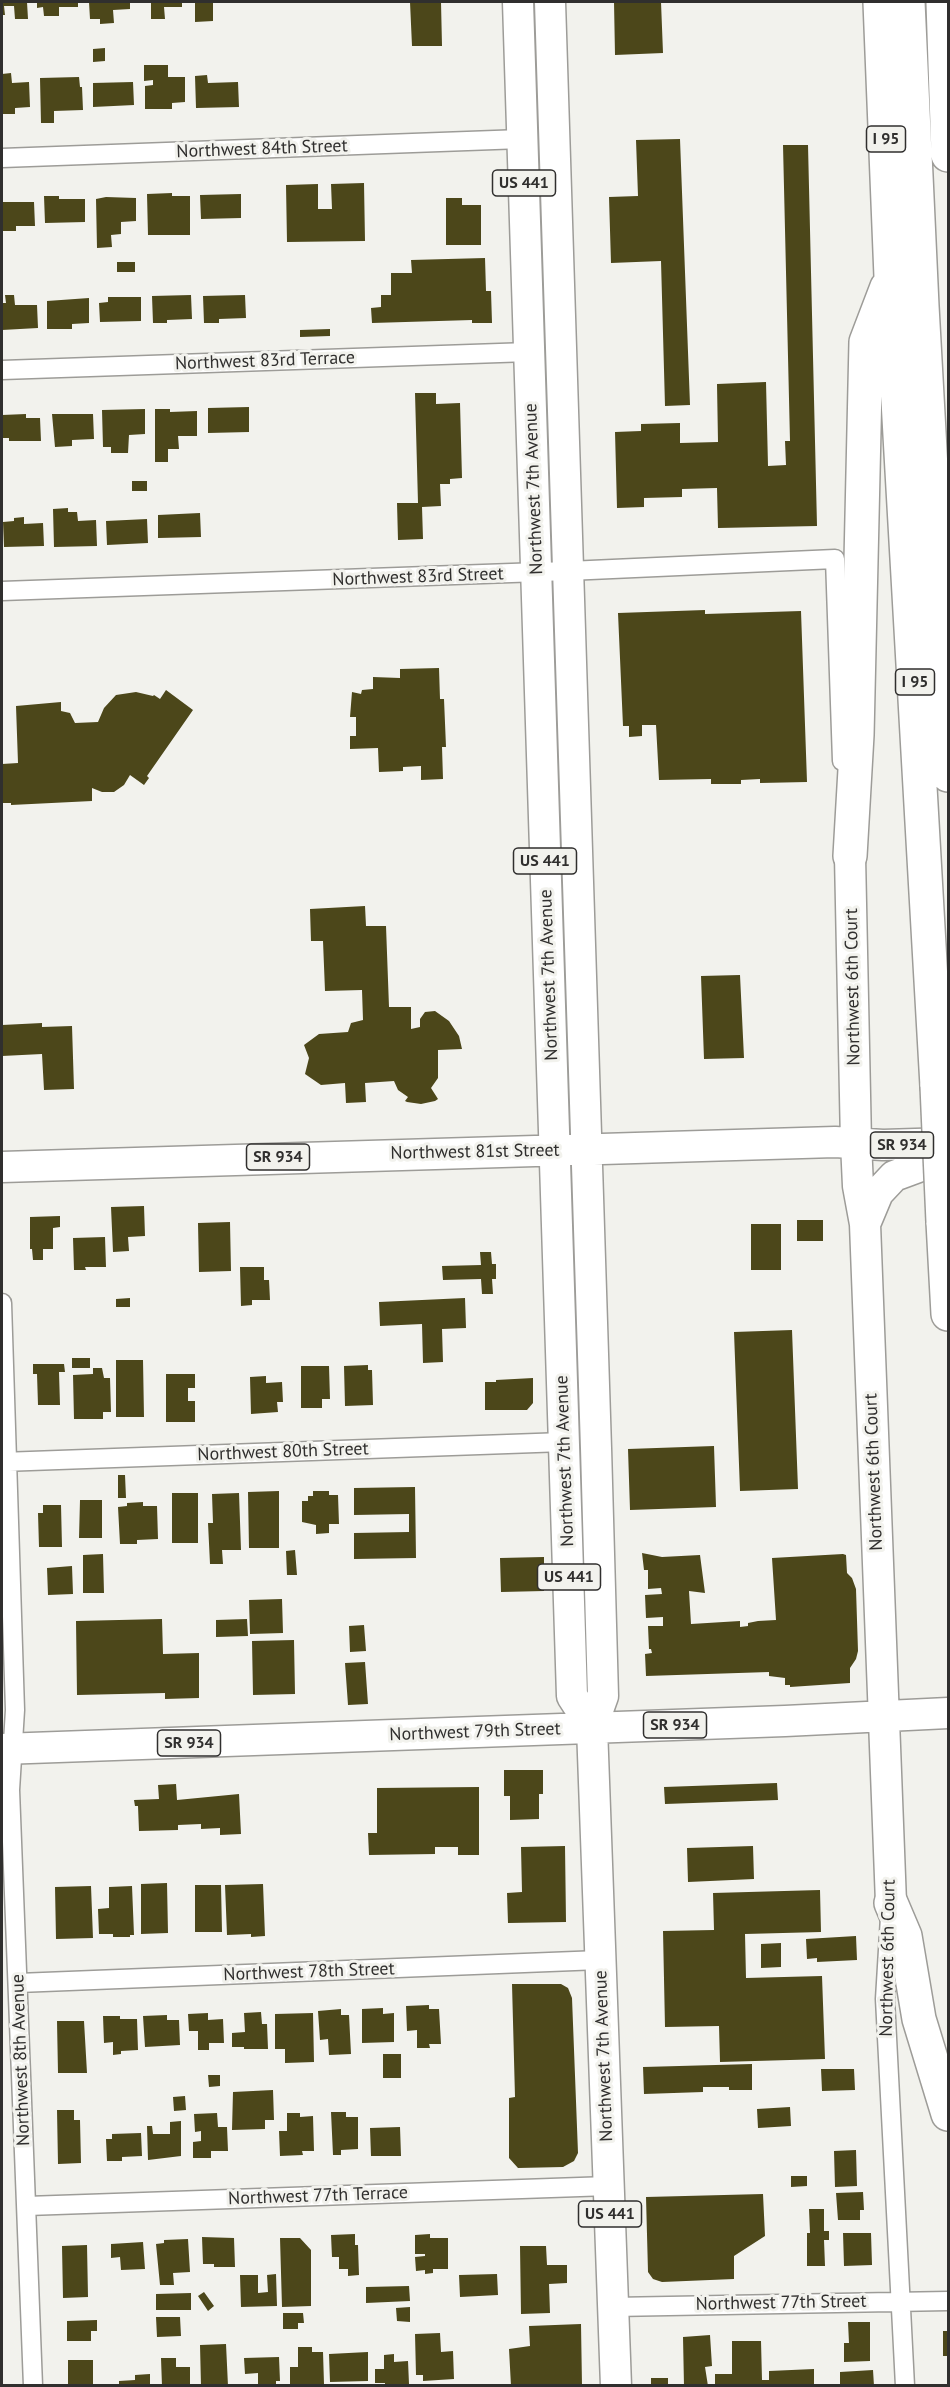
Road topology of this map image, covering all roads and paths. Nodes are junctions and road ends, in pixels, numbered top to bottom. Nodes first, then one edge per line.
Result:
1 (518, 2) edge
2 (550, 2) edge
3 (880, 2) edge
4 (908, 2) edge
5 (943, 2) edge
6 (522, 139) junction
7 (948, 155) edge
8 (2, 159) edge
9 (556, 170) junction
10 (891, 277) junction
11 (529, 352) junction
12 (2, 370) edge
13 (835, 559) joint
14 (568, 571) junction
15 (537, 572) junction
16 (2, 591) edge
17 (948, 775) edge
18 (850, 856) junction
19 (856, 1143) junction
20 (948, 1143) edge
21 (586, 1149) junction
22 (555, 1150) junction
23 (948, 1164) edge
24 (2, 1167) edge
25 (865, 1224) junction
26 (2, 1303) edge
27 (948, 1314) edge
28 (564, 1442) junction
29 (4, 1462) edge
30 (948, 1713) edge
31 (884, 1717) junction
32 (592, 1727) junction
33 (7, 1749) edge
34 (891, 1903) junction
35 (600, 1960) junction
36 (18, 1983) junction
37 (948, 2114) edge
38 (609, 2186) junction
39 (27, 2206) junction
40 (900, 2301) junction
41 (948, 2301) edge
42 (613, 2307) junction
43 (33, 2385) edge
44 (616, 2385) edge
45 (905, 2385) edge

1 - 6 main road, Northwest 7th Avenue / US 441
2 - 9 main road, Northwest 7th Avenue / US 441
3 - 10 highway, I 95
4 - 17 highway
5 - 7 highway
6 - 8 street, Northwest 84th Street
6 - 9 main road
6 - 11 main road, Northwest 7th Avenue / US 441
9 - 14 main road, Northwest 7th Avenue / US 441
10 - 18 highway
10 - 27 highway, I 95, bridge
11 - 12 street, Northwest 83rd Terrace
11 - 15 main road, Northwest 7th Avenue / US 441
13 - 14 street, Northwest 83rd Street
13 - 18 street, Northwest 6th Court
14 - 15 street, Northwest 83rd Street
14 - 21 main road, Northwest 7th Avenue / US 441
15 - 16 street, Northwest 83rd Street
15 - 22 main road, Northwest 7th Avenue / US 441
18 - 19 main road, Northwest 6th Court
19 - 20 main road, Northwest 81st Street / SR 934
19 - 21 main road, Northwest 81st Street / SR 934
19 - 25 main road, Northwest 6th Court
21 - 22 main road, Northwest 81st Street / SR 934
21 - 32 main road, Northwest 7th Avenue / US 441
22 - 24 main road, Northwest 81st Street / SR 934
22 - 28 main road, Northwest 7th Avenue / US 441
23 - 25 main road
25 - 31 main road, Northwest 6th Court
26 - 29 street, Northwest 8th Avenue
28 - 29 street, Northwest 80th Street
28 - 32 main road, Northwest 7th Avenue / US 441
29 - 33 street, Northwest 8th Avenue
30 - 31 main road, Northwest 79th Street / SR 934
31 - 32 main road, Northwest 79th Street / SR 934
31 - 34 main road, Northwest 6th Court
32 - 33 main road, Northwest 79th Street / SR 934
32 - 35 main road, Northwest 7th Avenue / US 441
33 - 36 street, Northwest 8th Avenue
34 - 37 highway
34 - 40 street, Northwest 6th Court
35 - 36 street, Northwest 78th Street
35 - 38 main road, Northwest 7th Avenue / US 441
36 - 39 street, Northwest 8th Avenue
38 - 39 street, Northwest 77th Terrace
38 - 42 main road, Northwest 7th Avenue / US 441
39 - 43 street, Northwest 8th Avenue
40 - 41 street, Northwest 77th Street
40 - 42 street, Northwest 77th Street
40 - 45 street, Northwest 6th Court
42 - 44 main road, Northwest 7th Avenue / US 441

